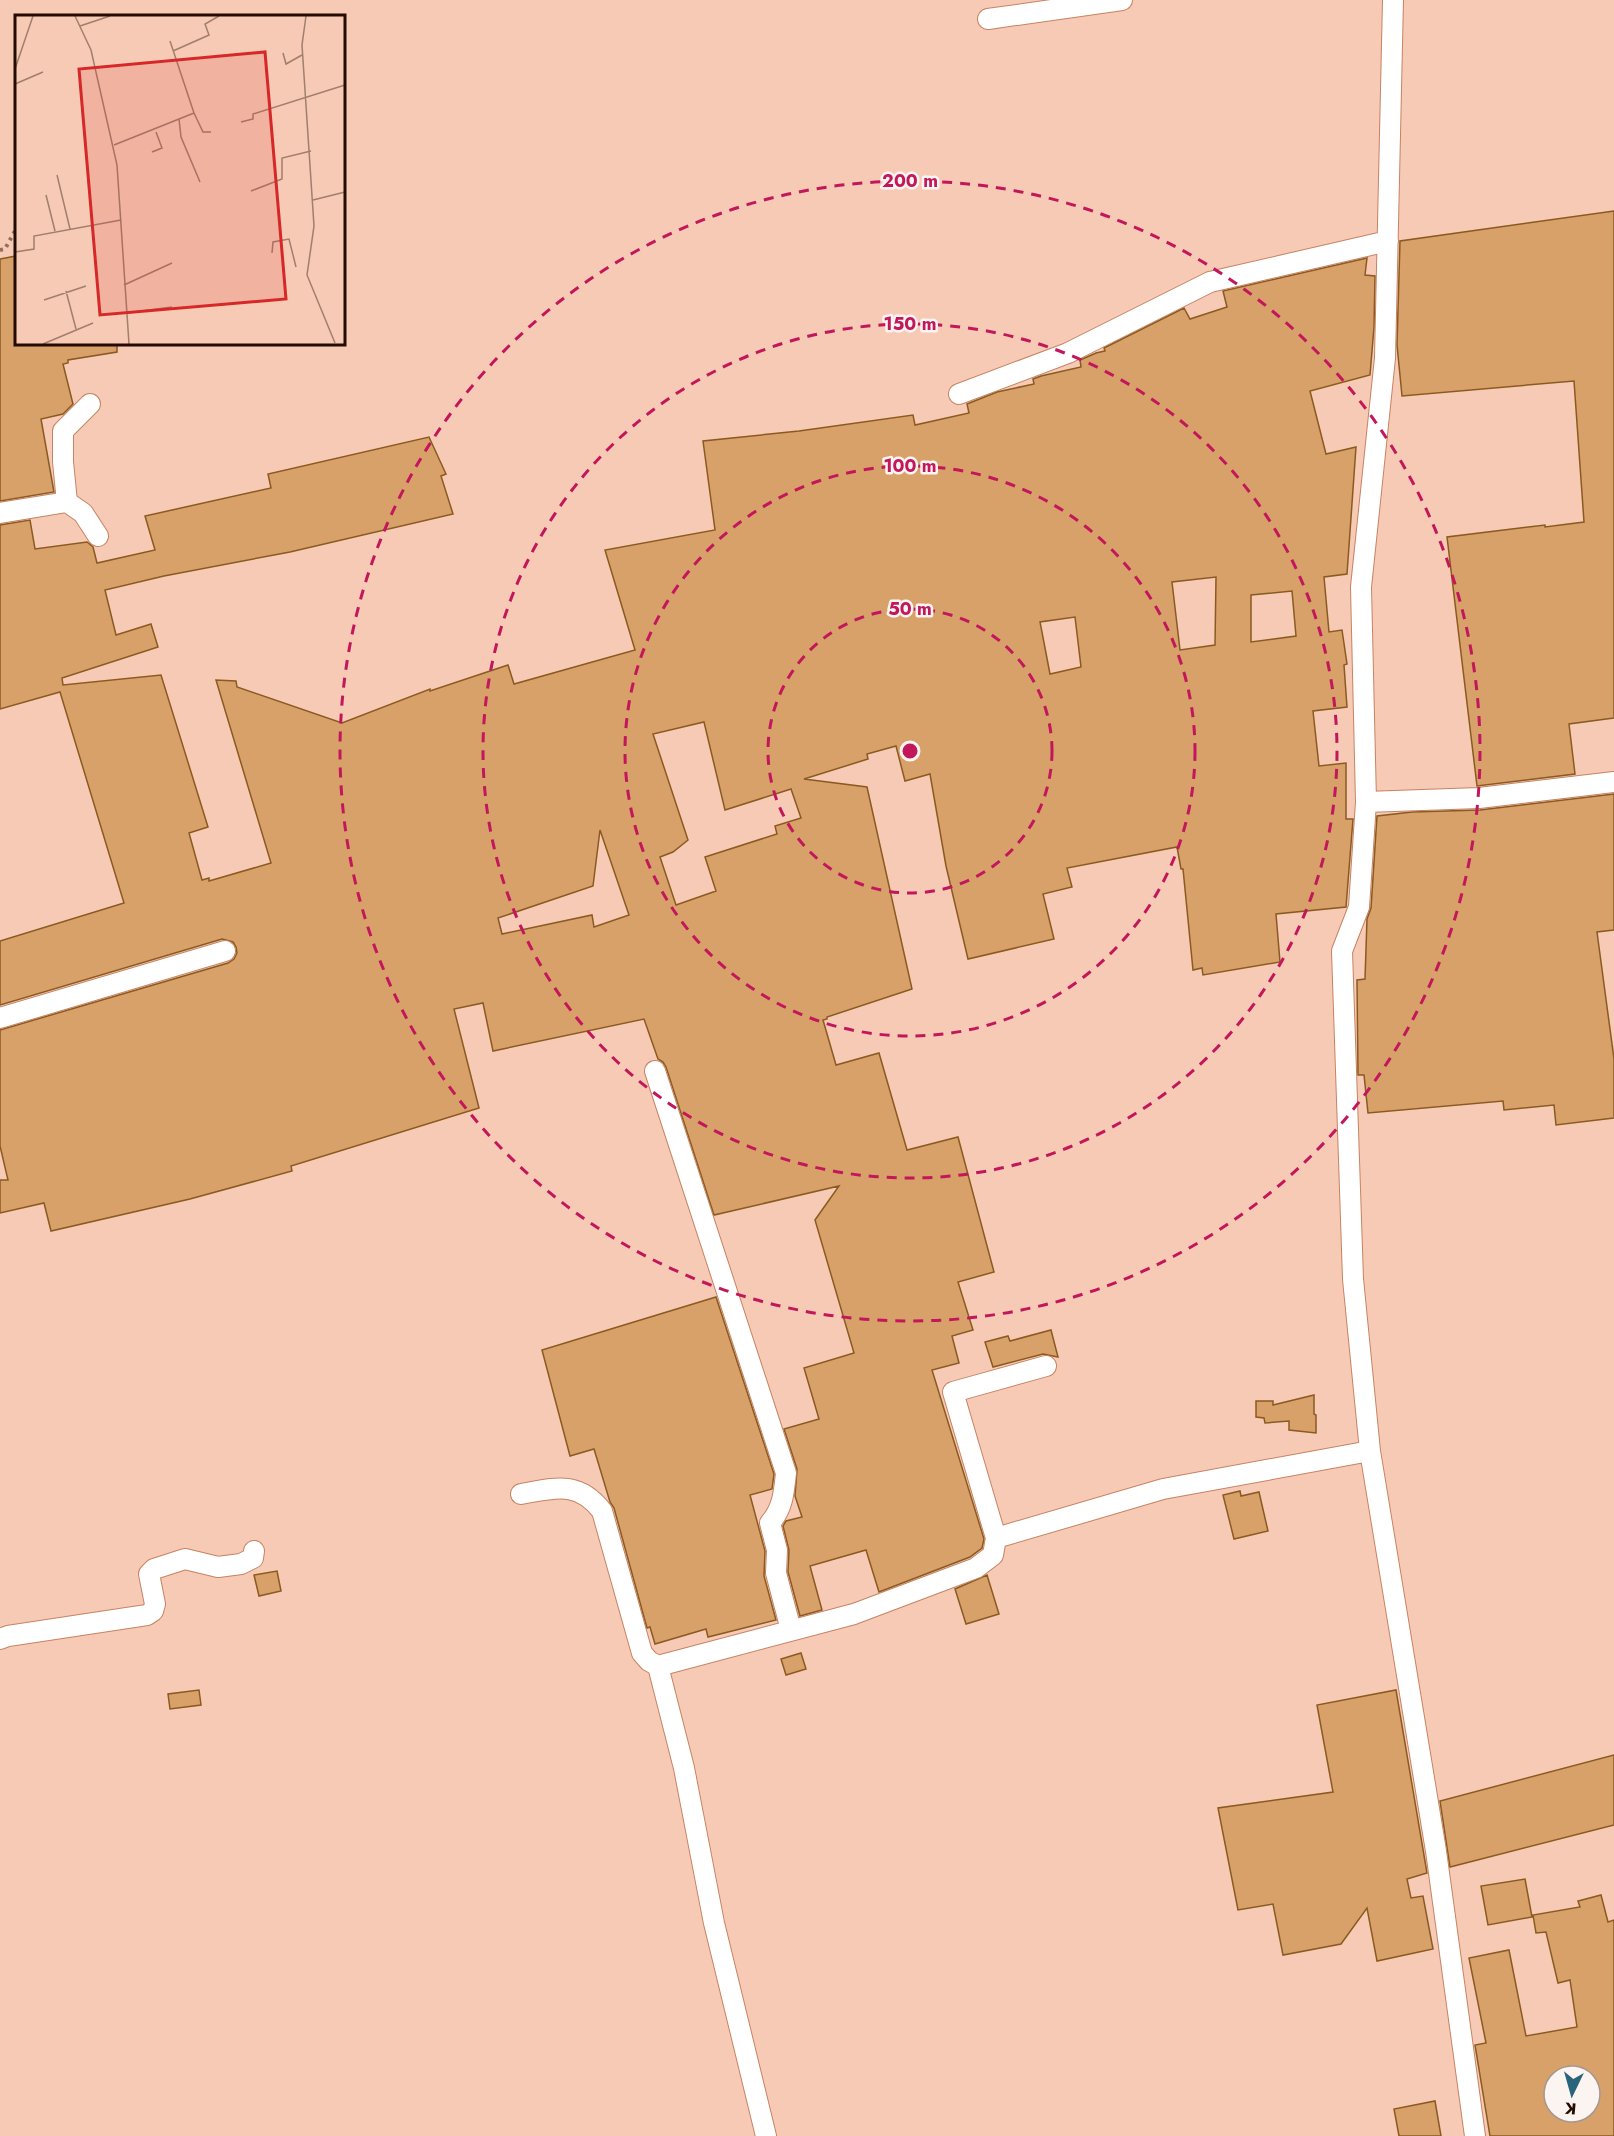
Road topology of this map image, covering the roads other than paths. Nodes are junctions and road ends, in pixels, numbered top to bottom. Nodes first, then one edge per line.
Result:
1 (1122, 0) edge
2 (1393, 0) edge
3 (988, 19) dead end
4 (1388, 241) junction
5 (959, 394) dead end
6 (90, 404) dead end
7 (67, 502) junction
8 (0, 513) edge
9 (98, 536) dead end
10 (1614, 782) edge
11 (1366, 802) junction
12 (225, 951) dead end
13 (0, 1018) edge
14 (655, 1071) dead end
15 (1046, 1366) dead end
16 (1370, 1451) junction
17 (521, 1494) dead end
18 (996, 1538) junction
19 (254, 1551) dead end
20 (791, 1630) junction
21 (0, 1639) edge
22 (658, 1666) junction
23 (765, 2136) edge
24 (1475, 2136) edge

1 - 3 street
2 - 4 street
4 - 5 street
4 - 11 street
6 - 7 street
7 - 8 street
7 - 9 street
10 - 11 street
11 - 16 street
12 - 13 street
14 - 20 street
15 - 18 street
16 - 18 street
16 - 24 street
17 - 22 street
18 - 20 street
19 - 21 street
20 - 22 street
22 - 23 street

